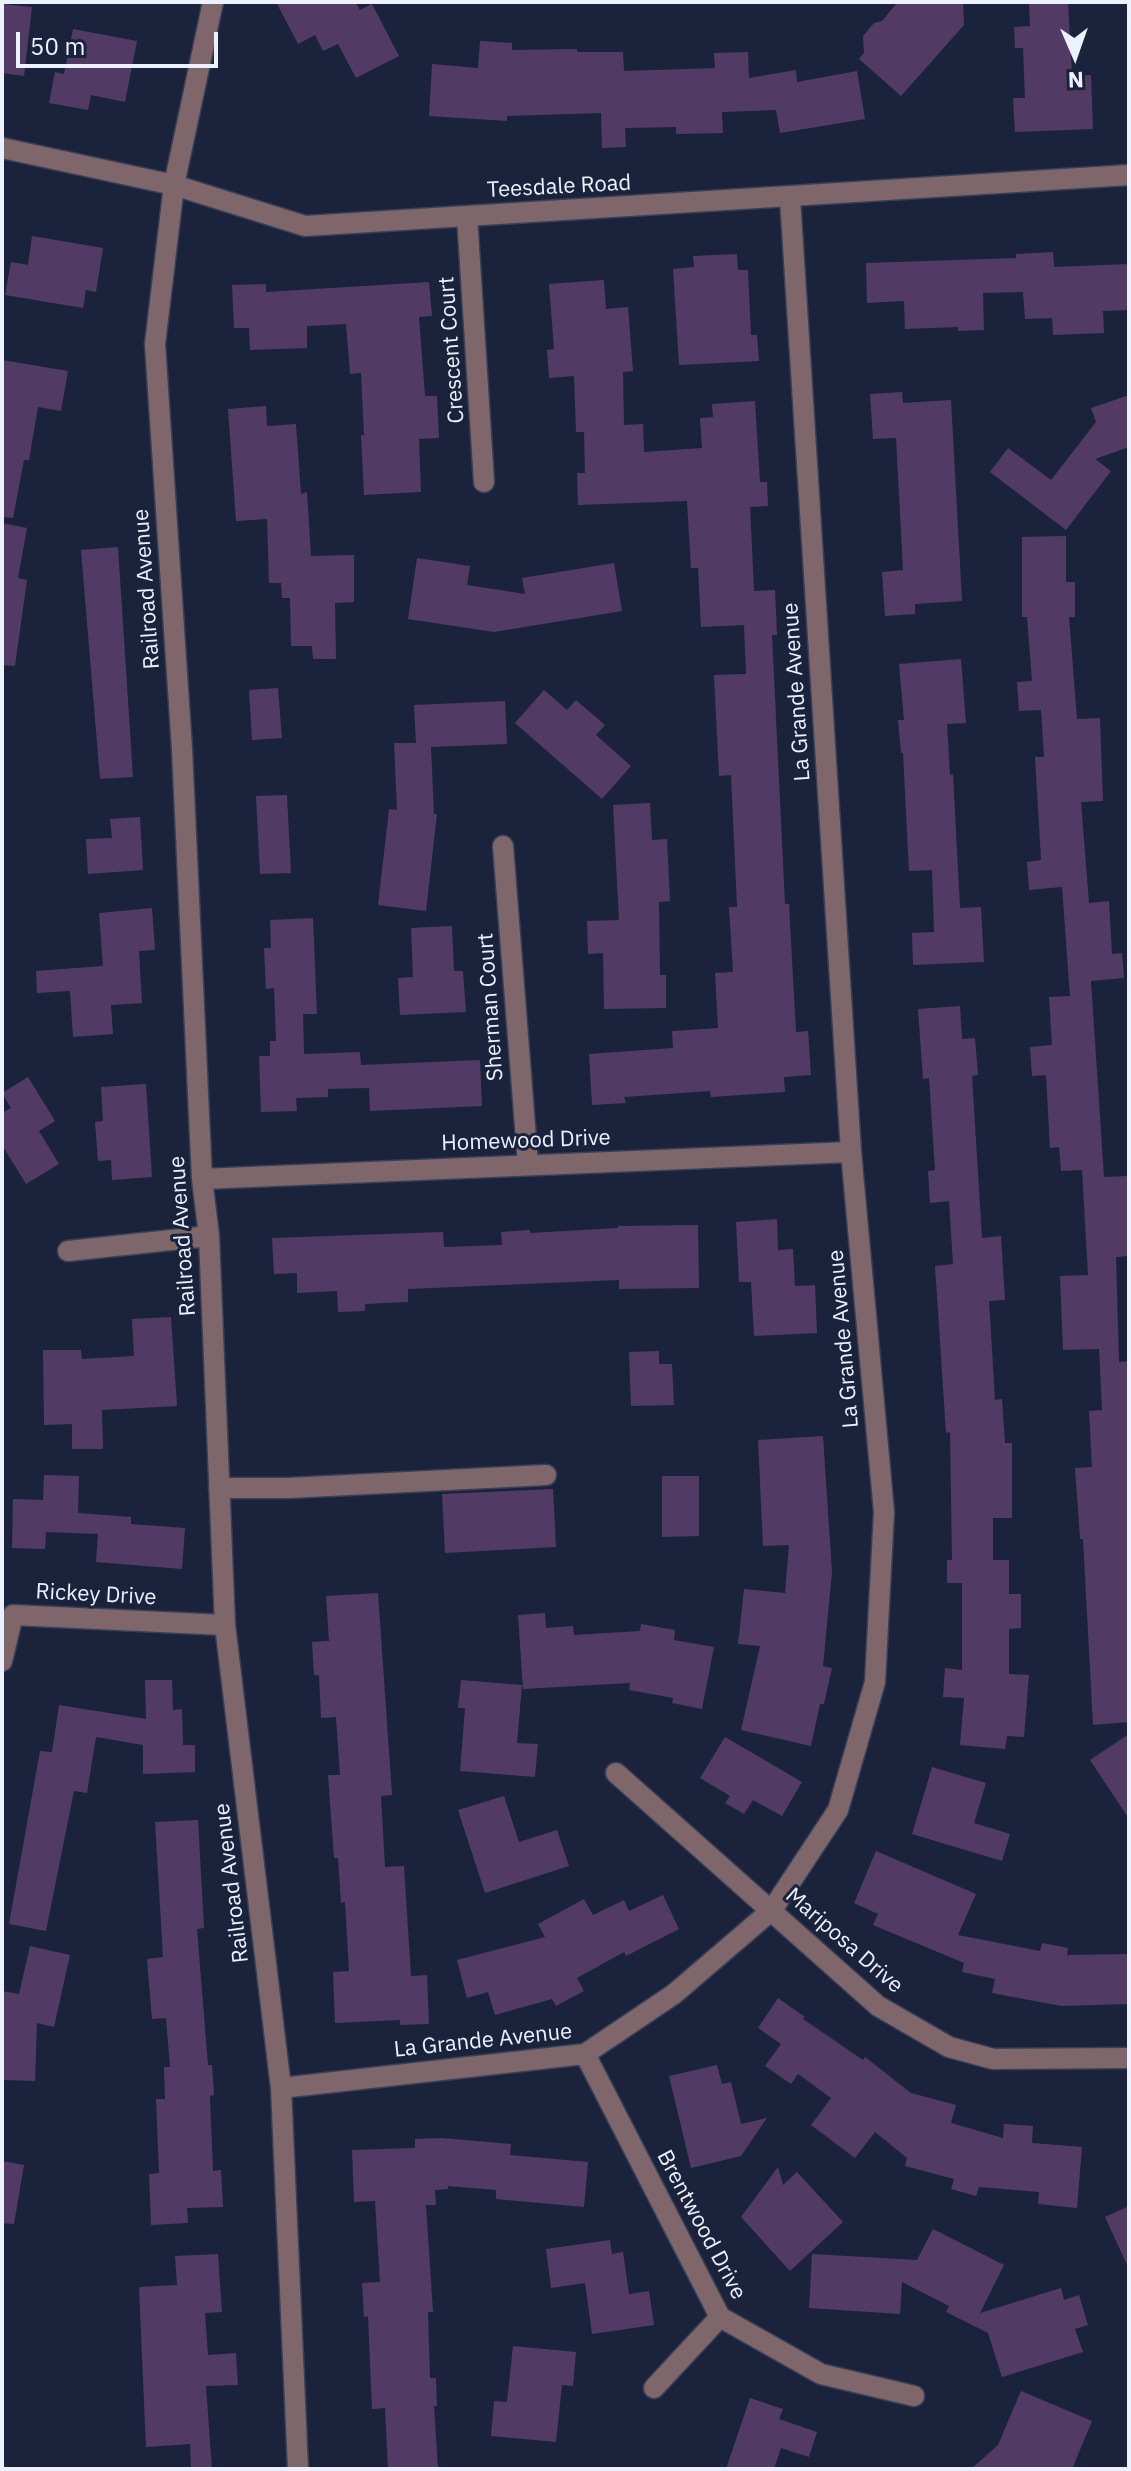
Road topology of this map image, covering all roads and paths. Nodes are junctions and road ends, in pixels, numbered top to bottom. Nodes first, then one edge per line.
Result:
1 (213, 2) edge
2 (2, 148) edge
3 (1129, 175) edge
4 (174, 185) junction
5 (790, 198) junction
6 (467, 216) junction
7 (484, 482) dead end
8 (503, 846) dead end
9 (851, 1152) junction
10 (528, 1164) junction
11 (202, 1179) junction
12 (209, 1236) junction
13 (68, 1251) dead end
14 (546, 1475) dead end
15 (219, 1488) junction
16 (225, 1625) junction
17 (2, 1661) edge
18 (616, 1773) dead end
19 (772, 1910) junction
20 (585, 2054) junction
21 (1129, 2058) edge
22 (281, 2088) junction
23 (720, 2317) junction
24 (654, 2388) dead end
25 (914, 2396) dead end
26 (298, 2469) edge

1 - 4 street, Railroad Avenue
2 - 4 street, Teesdale Road
3 - 5 street, Teesdale Road
4 - 6 street, Teesdale Road
4 - 11 street, Railroad Avenue
5 - 6 street, Teesdale Road
5 - 9 street, La Grande Avenue
6 - 7 street, Crescent Court
8 - 10 street, Sherman Court
9 - 10 street, Homewood Drive
9 - 19 street, La Grande Avenue
10 - 11 street, Homewood Drive
11 - 12 street, Railroad Avenue
12 - 13 street
12 - 15 street, Railroad Avenue
14 - 15 street
15 - 16 street, Railroad Avenue
16 - 17 street, Rickey Drive
16 - 22 street, Railroad Avenue
18 - 19 street, Mariposa Drive
19 - 20 street, La Grande Avenue
19 - 21 street, Mariposa Drive
20 - 22 street, La Grande Avenue
20 - 23 street, Brentwood Drive
22 - 26 street, Railroad Avenue
23 - 24 street
23 - 25 street, Brentwood Drive

